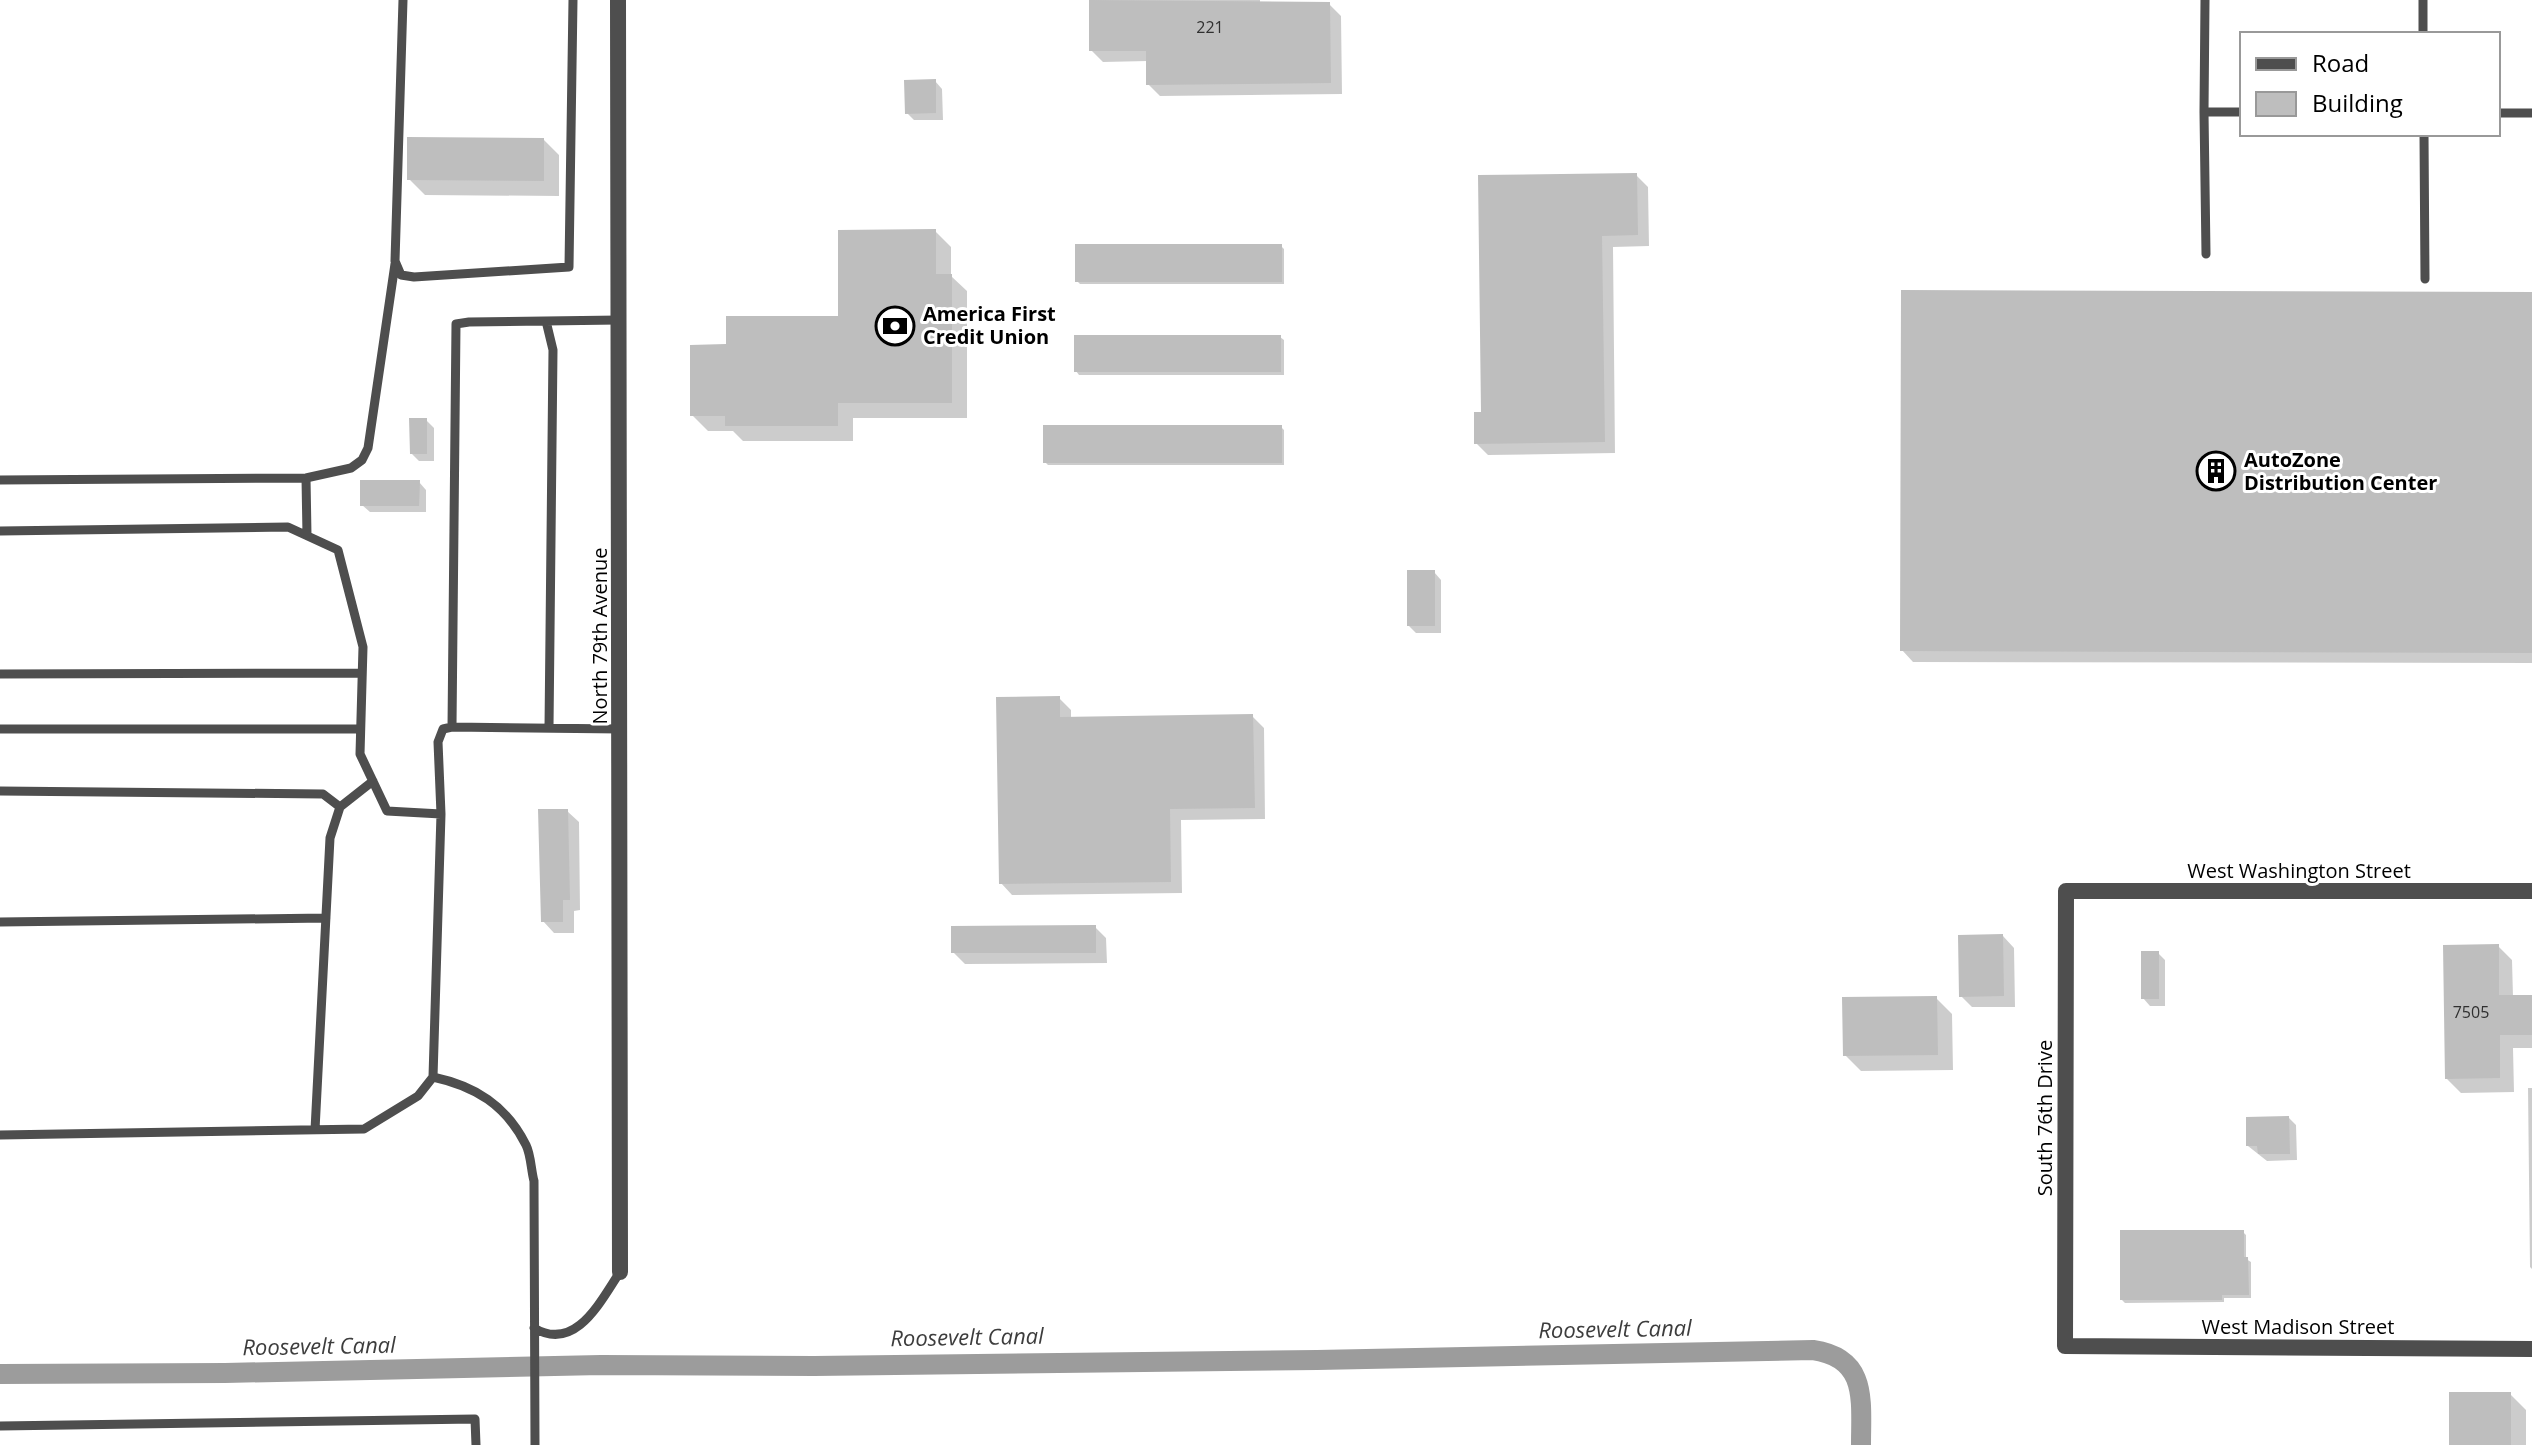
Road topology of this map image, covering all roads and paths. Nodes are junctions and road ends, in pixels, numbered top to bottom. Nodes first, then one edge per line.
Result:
1 (403, 0) edge
2 (573, 0) edge
3 (618, 0) edge
4 (2205, 0) edge
5 (2423, 0) edge
6 (2423, 32) edge
7 (2204, 112) junction
8 (2240, 112) edge
9 (2500, 113) edge
10 (2532, 113) edge
11 (2424, 136) edge
12 (2206, 254) dead end
13 (395, 261) junction
14 (2425, 279) dead end
15 (619, 320) junction
16 (546, 321) junction
17 (306, 478) junction
18 (0, 480) edge
19 (0, 531) edge
20 (307, 535) junction
21 (362, 673) junction
22 (0, 674) edge
23 (452, 727) junction
24 (549, 728) junction
25 (0, 729) edge
26 (360, 729) junction
27 (621, 729) junction
28 (373, 781) junction
29 (0, 791) edge
30 (340, 807) junction
31 (441, 814) junction
32 (2066, 891) joint
33 (2532, 891) edge
34 (326, 918) junction
35 (0, 922) edge
36 (433, 1077) junction
37 (315, 1130) junction
38 (0, 1135) edge
39 (620, 1272) joint
40 (534, 1328) junction
41 (2065, 1346) joint
42 (2532, 1349) edge
43 (0, 1426) edge
44 (476, 1445) edge
45 (535, 1445) edge

1 - 13 lane
2 - 13 lane
3 - 15 street, North 79th Avenue
4 - 7 lane
5 - 6 lane
7 - 8 lane
7 - 12 lane
9 - 10 lane
11 - 14 lane
13 - 17 lane
15 - 16 lane
15 - 27 street, North 79th Avenue
16 - 23 lane
16 - 24 lane
17 - 18 lane
17 - 20 lane
19 - 20 lane
20 - 21 lane
21 - 22 lane
21 - 26 lane
23 - 24 lane
23 - 31 lane
24 - 27 lane
25 - 26 lane
26 - 28 lane
27 - 39 street, North 79th Avenue
28 - 30 lane
28 - 31 lane
29 - 30 lane
30 - 34 lane
31 - 36 lane
32 - 33 street, West Washington Street
32 - 41 street, South 76th Drive
34 - 35 lane
34 - 37 lane
36 - 37 lane
36 - 40 lane
37 - 38 lane
39 - 40 lane
40 - 45 lane
41 - 42 street, West Madison Street
43 - 44 lane

